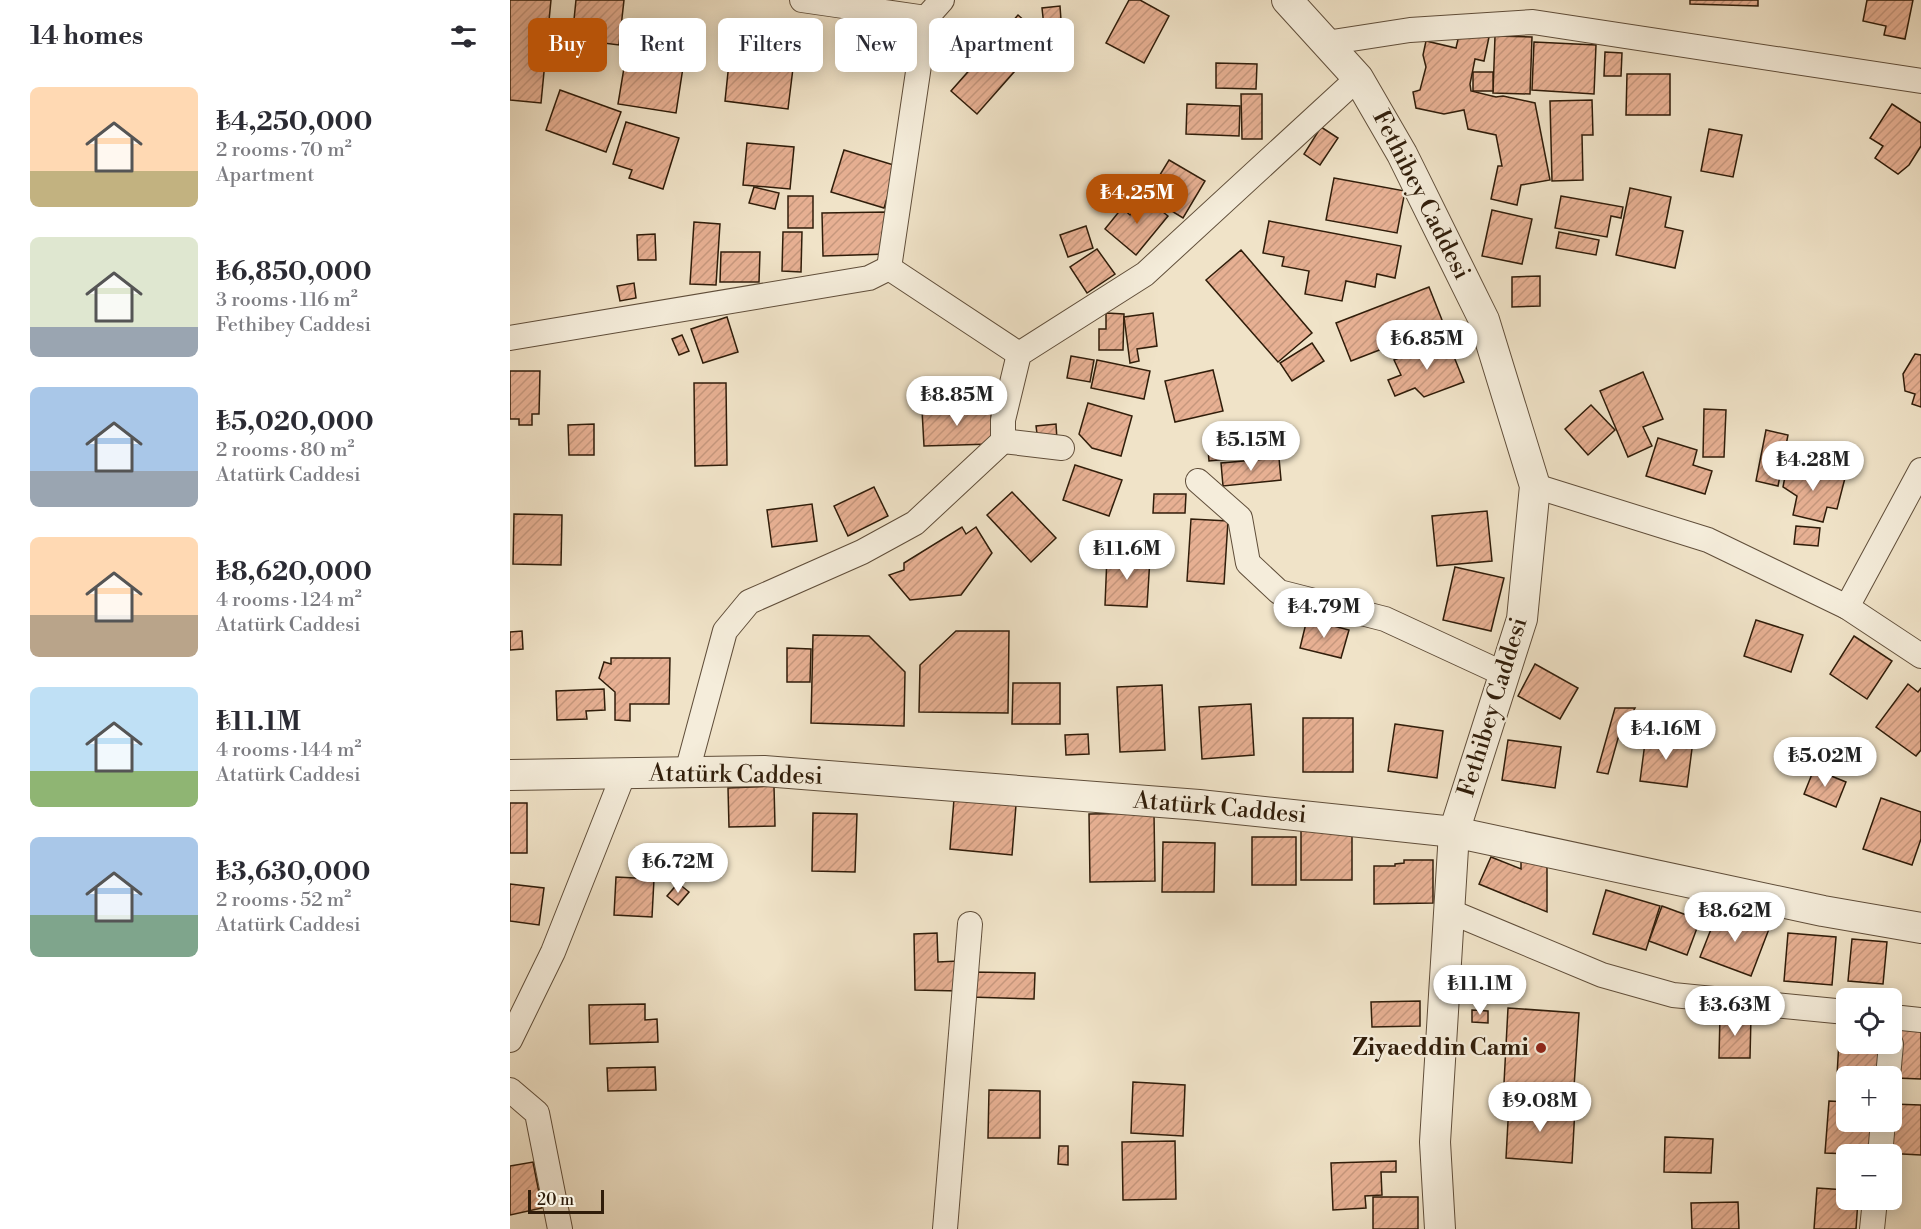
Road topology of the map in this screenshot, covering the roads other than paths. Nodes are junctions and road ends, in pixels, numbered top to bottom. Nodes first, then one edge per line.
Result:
1 (802, 0) edge
2 (1287, 0) edge
3 (934, 9) edge
4 (1326, 43) junction
5 (1358, 78) junction
6 (1921, 81) edge
7 (889, 268) junction
8 (510, 338) edge
9 (1019, 354) junction
10 (1003, 441) junction
11 (1062, 448) dead end
12 (1921, 470) edge
13 (1198, 481) dead end
14 (1535, 486) junction
15 (1847, 607) junction
16 (1921, 656) edge
17 (1504, 674) junction
18 (687, 772) junction
19 (624, 773) junction
20 (510, 775) edge
21 (1454, 832) junction
22 (1449, 911) junction
23 (970, 924) dead end
24 (1921, 928) edge
25 (1836, 1011) edge
26 (1902, 1018) edge
27 (1921, 1020) edge
28 (510, 1040) edge
29 (510, 1089) edge
30 (1874, 1210) edge
31 (560, 1229) edge
32 (945, 1229) edge
33 (1440, 1229) edge
34 (1872, 1229) edge

1 - 3 street
2 - 4 street, Fethibey Caddesi
3 - 7 street
4 - 5 street, Fethibey Caddesi
4 - 6 street
5 - 9 street
5 - 14 street, Fethibey Caddesi
7 - 8 street
7 - 9 street
9 - 10 street
10 - 11 street
10 - 18 street
12 - 15 street
13 - 17 street
14 - 15 street
14 - 17 street, Fethibey Caddesi
15 - 16 street
17 - 21 street, Fethibey Caddesi
18 - 19 street, Atatürk Caddesi
18 - 21 street, Atatürk Caddesi
19 - 20 street, Atatürk Caddesi
19 - 28 street
21 - 22 street, Fethibey Caddesi
21 - 24 street, Atatürk Caddesi
22 - 25 street
22 - 33 street, Fethibey Caddesi
23 - 32 street
26 - 27 street
29 - 31 street
30 - 34 street

